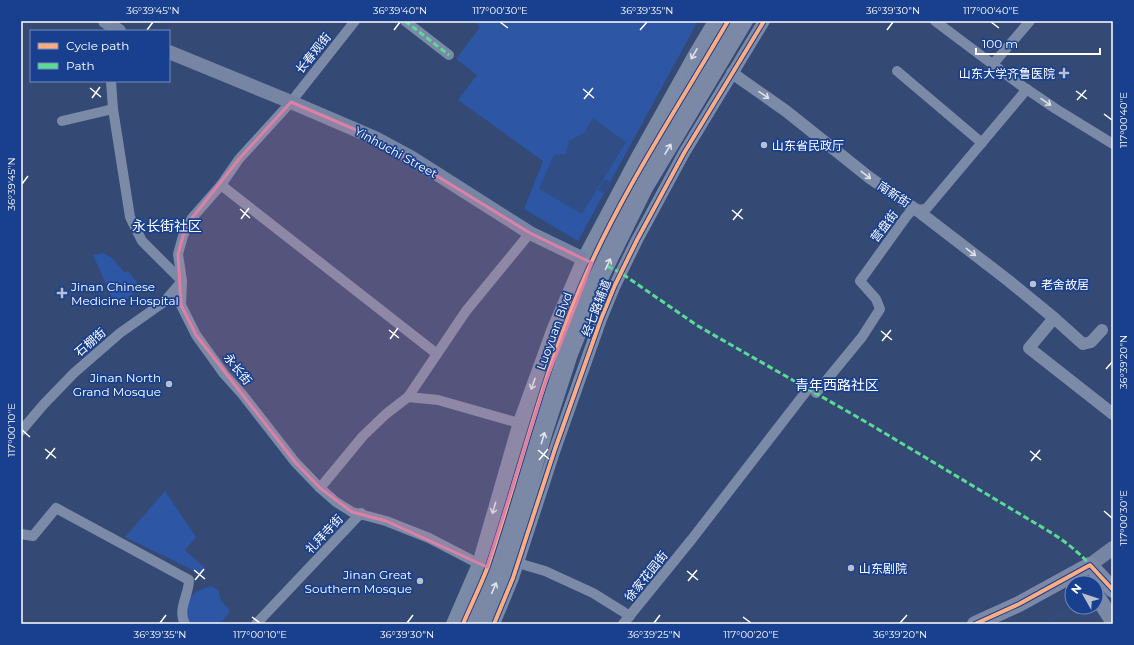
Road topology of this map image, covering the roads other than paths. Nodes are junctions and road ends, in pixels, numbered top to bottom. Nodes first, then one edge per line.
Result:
1 (355, 21) edge
2 (405, 21) edge
3 (714, 21) edge
4 (728, 21) edge
5 (745, 21) edge
6 (764, 21) edge
7 (935, 21) edge
8 (1030, 21) edge
9 (170, 52) edge
10 (449, 55) dead end
11 (993, 64) junction
12 (897, 71) dead end
13 (732, 73) junction
14 (111, 82) edge
15 (1027, 89) junction
16 (291, 102) junction
17 (113, 109) junction
18 (62, 121) dead end
19 (982, 143) junction
20 (1113, 144) edge
21 (221, 185) junction
22 (918, 210) junction
23 (530, 233) junction
24 (587, 261) junction
25 (182, 281) junction
26 (1054, 318) junction
27 (1102, 330) dead end
28 (437, 354) junction
29 (812, 391) joint
30 (408, 397) junction
31 (1113, 414) edge
32 (518, 423) junction
33 (21, 431) edge
34 (320, 488) junction
35 (361, 513) junction
36 (21, 534) edge
37 (1113, 548) edge
38 (512, 561) junction
39 (1090, 565) junction
40 (483, 566) junction
41 (1090, 575) edge
42 (1113, 590) edge
43 (1104, 609) edge
44 (630, 616) junction
45 (1111, 621) edge
46 (185, 624) edge
47 (256, 624) edge
48 (452, 624) edge
49 (463, 624) edge
50 (479, 624) edge
51 (494, 624) edge
52 (623, 624) edge
53 (974, 624) edge

1 - 16 street, 长春观街
2 - 10 street
3 -> 24 street
4 - 24 main road, Luoyuan Blvd
38 -> 5 main road, Luoyuan Blvd
6 - 13 street, 经七路辅道
7 - 11 street
8 - 11 street
9 - 16 main road, Yinhuchi Street
11 - 15 street
12 - 19 street
13 -> 22 street, 南新街
13 - 38 street, 经七路辅道
14 - 17 street
15 - 19 street, 营盘街
15 -> 20 street
16 - 21 street, 长春观街
16 - 23 main road, Yinhuchi Street
17 - 18 street
17 - 25 street
19 - 22 street, 营盘街
21 - 25 street, 永长街
21 - 28 street
22 -> 26 street, 南新街
22 - 29 street, 营盘街
23 - 24 main road, Yinhuchi Street
23 - 28 street
24 -> 32 street
24 - 40 main road, Luoyuan Blvd
25 - 33 street, 石棚街
25 - 34 street, 永长街
26 - 27 street, 南新街
26 - 31 street
28 - 30 street
29 - 44 street, 徐家花园街
30 - 32 street
30 - 34 street
32 -> 40 street
34 - 35 street, 永长街
35 - 40 street, 永长街
35 - 47 street, 礼拜寺街
36 - 46 street
37 - 39 main road
38 - 44 street
50 -> 38 main road, Luoyuan Blvd
38 - 51 street, 经七路辅道
39 - 41 main road
39 - 42 main road
39 - 53 main road
40 - 48 street
40 - 49 main road, Luoyuan Blvd
43 - 45 main road
44 - 52 street, 徐家花园街

